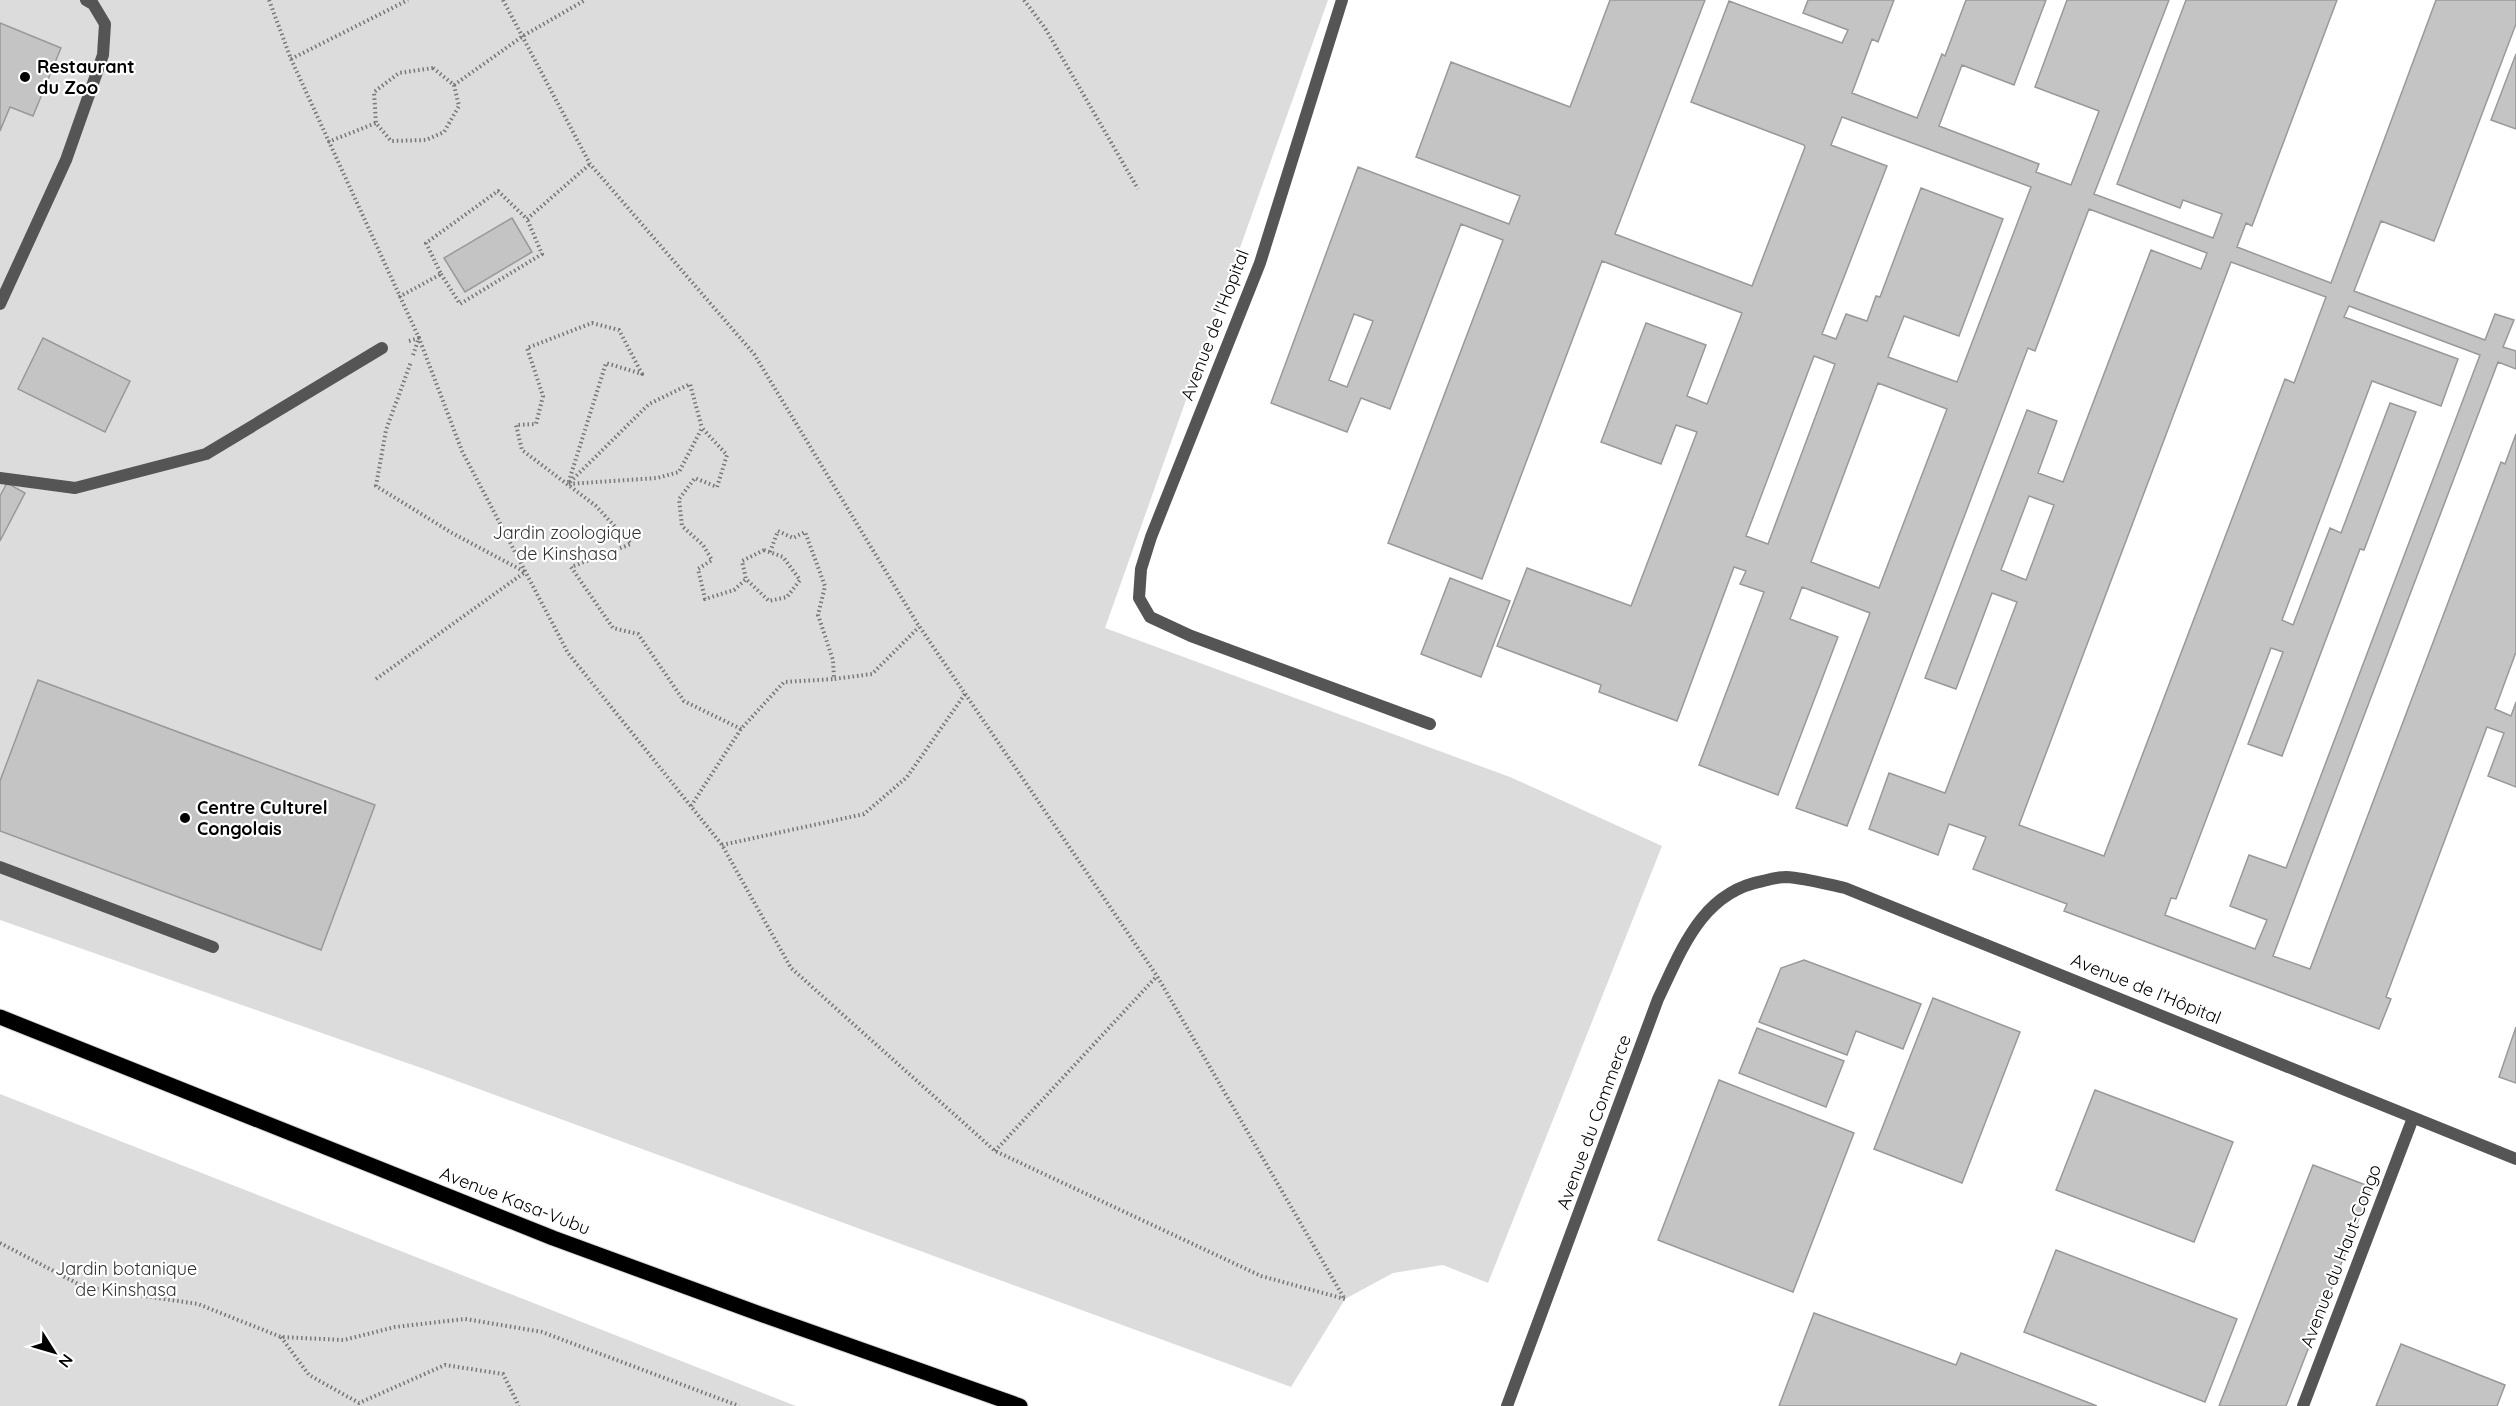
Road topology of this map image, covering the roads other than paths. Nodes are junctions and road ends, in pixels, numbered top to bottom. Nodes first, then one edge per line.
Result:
1 (86, 0) edge
2 (1342, 0) edge
3 (0, 303) edge
4 (382, 348) road end
5 (0, 478) edge
6 (1430, 724) dead end
7 (0, 867) edge
8 (1756, 882) joint
9 (213, 947) dead end
10 (0, 1017) edge
11 (2413, 1118) junction
12 (2516, 1159) edge
13 (1020, 1406) edge
14 (1507, 1406) edge
15 (2303, 1406) edge

1 - 3 street
2 - 6 street, Avenue de l'Hopital
4 - 5 street
7 - 9 street
8 - 11 street, Avenue de l’Hôpital
8 - 14 street, Avenue du Commerce
10 - 13 main road, Avenue Kasa-Vubu
11 - 12 street, Avenue de l’Hôpital
11 - 15 street, Avenue du Haut-Congo

